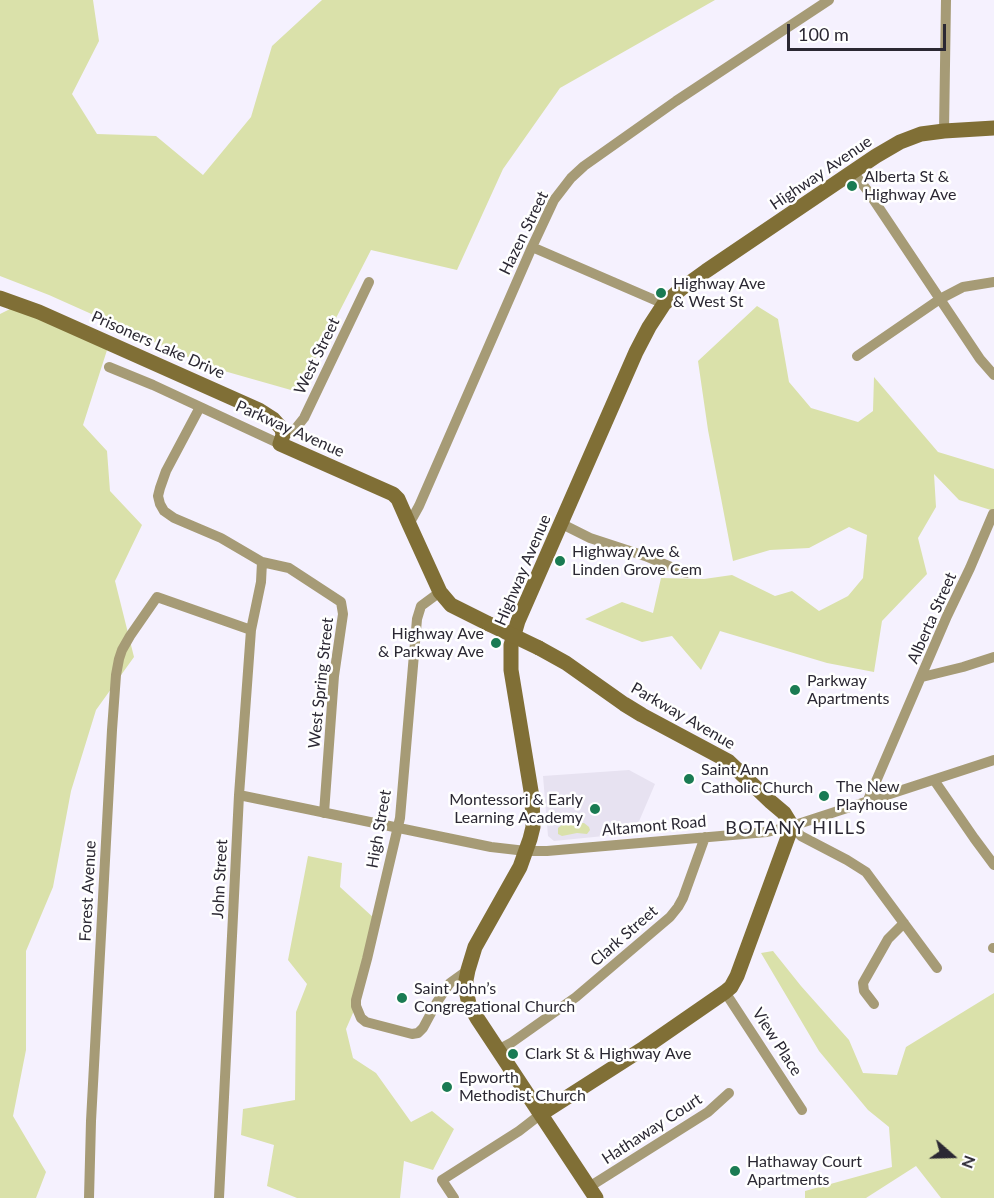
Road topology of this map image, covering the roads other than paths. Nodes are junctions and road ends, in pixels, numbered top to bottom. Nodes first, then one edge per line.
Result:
1 (829, 0) edge
2 (946, 0) edge
3 (994, 128) edge
4 (944, 130) junction
5 (853, 172) junction
6 (532, 247) junction
7 (369, 282) dead end
8 (994, 282) edge
9 (0, 298) edge
10 (940, 299) junction
11 (664, 304) junction
12 (857, 356) dead end
13 (109, 367) dead end
14 (994, 375) edge
15 (200, 407) junction
16 (282, 439) junction
17 (993, 514) edge
18 (409, 524) junction
19 (562, 524) junction
20 (262, 562) junction
21 (686, 573) dead end
22 (440, 592) junction
23 (251, 630) junction
24 (994, 657) edge
25 (922, 677) junction
26 (994, 760) edge
27 (934, 780) junction
28 (239, 795) junction
29 (868, 800) junction
30 (324, 813) junction
31 (792, 826) junction
32 (397, 828) junction
33 (705, 837) junction
34 (526, 851) junction
35 (994, 865) edge
36 (904, 923) junction
37 (936, 968) dead end
38 (468, 969) junction
39 (725, 992) junction
40 (874, 1004) dead end
41 (498, 1050) junction
42 (729, 1093) dead end
43 (802, 1110) dead end
44 (541, 1114) junction
45 (593, 1193) edge
46 (88, 1198) edge
47 (219, 1198) edge
48 (454, 1198) edge

1 - 6 street, Hazen Street
2 - 4 street
3 - 4 street, Highway Avenue
4 - 5 street, Highway Avenue
5 - 10 street
5 - 11 street, Highway Avenue
6 - 11 street
6 - 18 street, Hazen Street
7 - 16 street, West Street
8 - 10 street
9 - 16 street, Prisoners Lake Drive
10 - 12 street
10 - 14 street
11 - 19 street, Highway Avenue
13 - 15 street, Parkway Avenue
15 - 16 street, Parkway Avenue
15 - 20 street, West Spring Street
16 - 18 street, Parkway Avenue
17 - 25 street, Alberta Street
18 - 22 street, Parkway Avenue
19 - 21 street
19 - 34 street, Highway Avenue
20 - 23 street, John Street
20 - 30 street, West Spring Street
22 - 31 street, Parkway Avenue, bridge
22 - 32 street, High Street
23 - 28 street, John Street
23 - 46 street, Forest Avenue
24 - 25 street
25 - 29 street, Alberta Street
26 - 27 street, Altamont Road
27 - 29 street, Altamont Road
27 - 35 street
28 - 30 street, Altamont Road
28 - 47 street, John Street
29 - 31 street, Altamont Road
30 - 32 street, Altamont Road
31 - 33 street, Altamont Road
31 - 36 street
31 - 39 street
32 - 34 street, Altamont Road
32 - 38 street, High Street
33 - 34 street, Altamont Road
33 - 41 street, Clark Street
34 - 38 street, Highway Avenue
36 - 37 street
36 - 40 street
38 - 41 street, Highway Avenue
39 - 43 street, View Place
39 - 44 street
41 - 44 street, Highway Avenue
42 - 45 street, Hathaway Court
44 - 45 street, Highway Avenue
44 - 48 street

